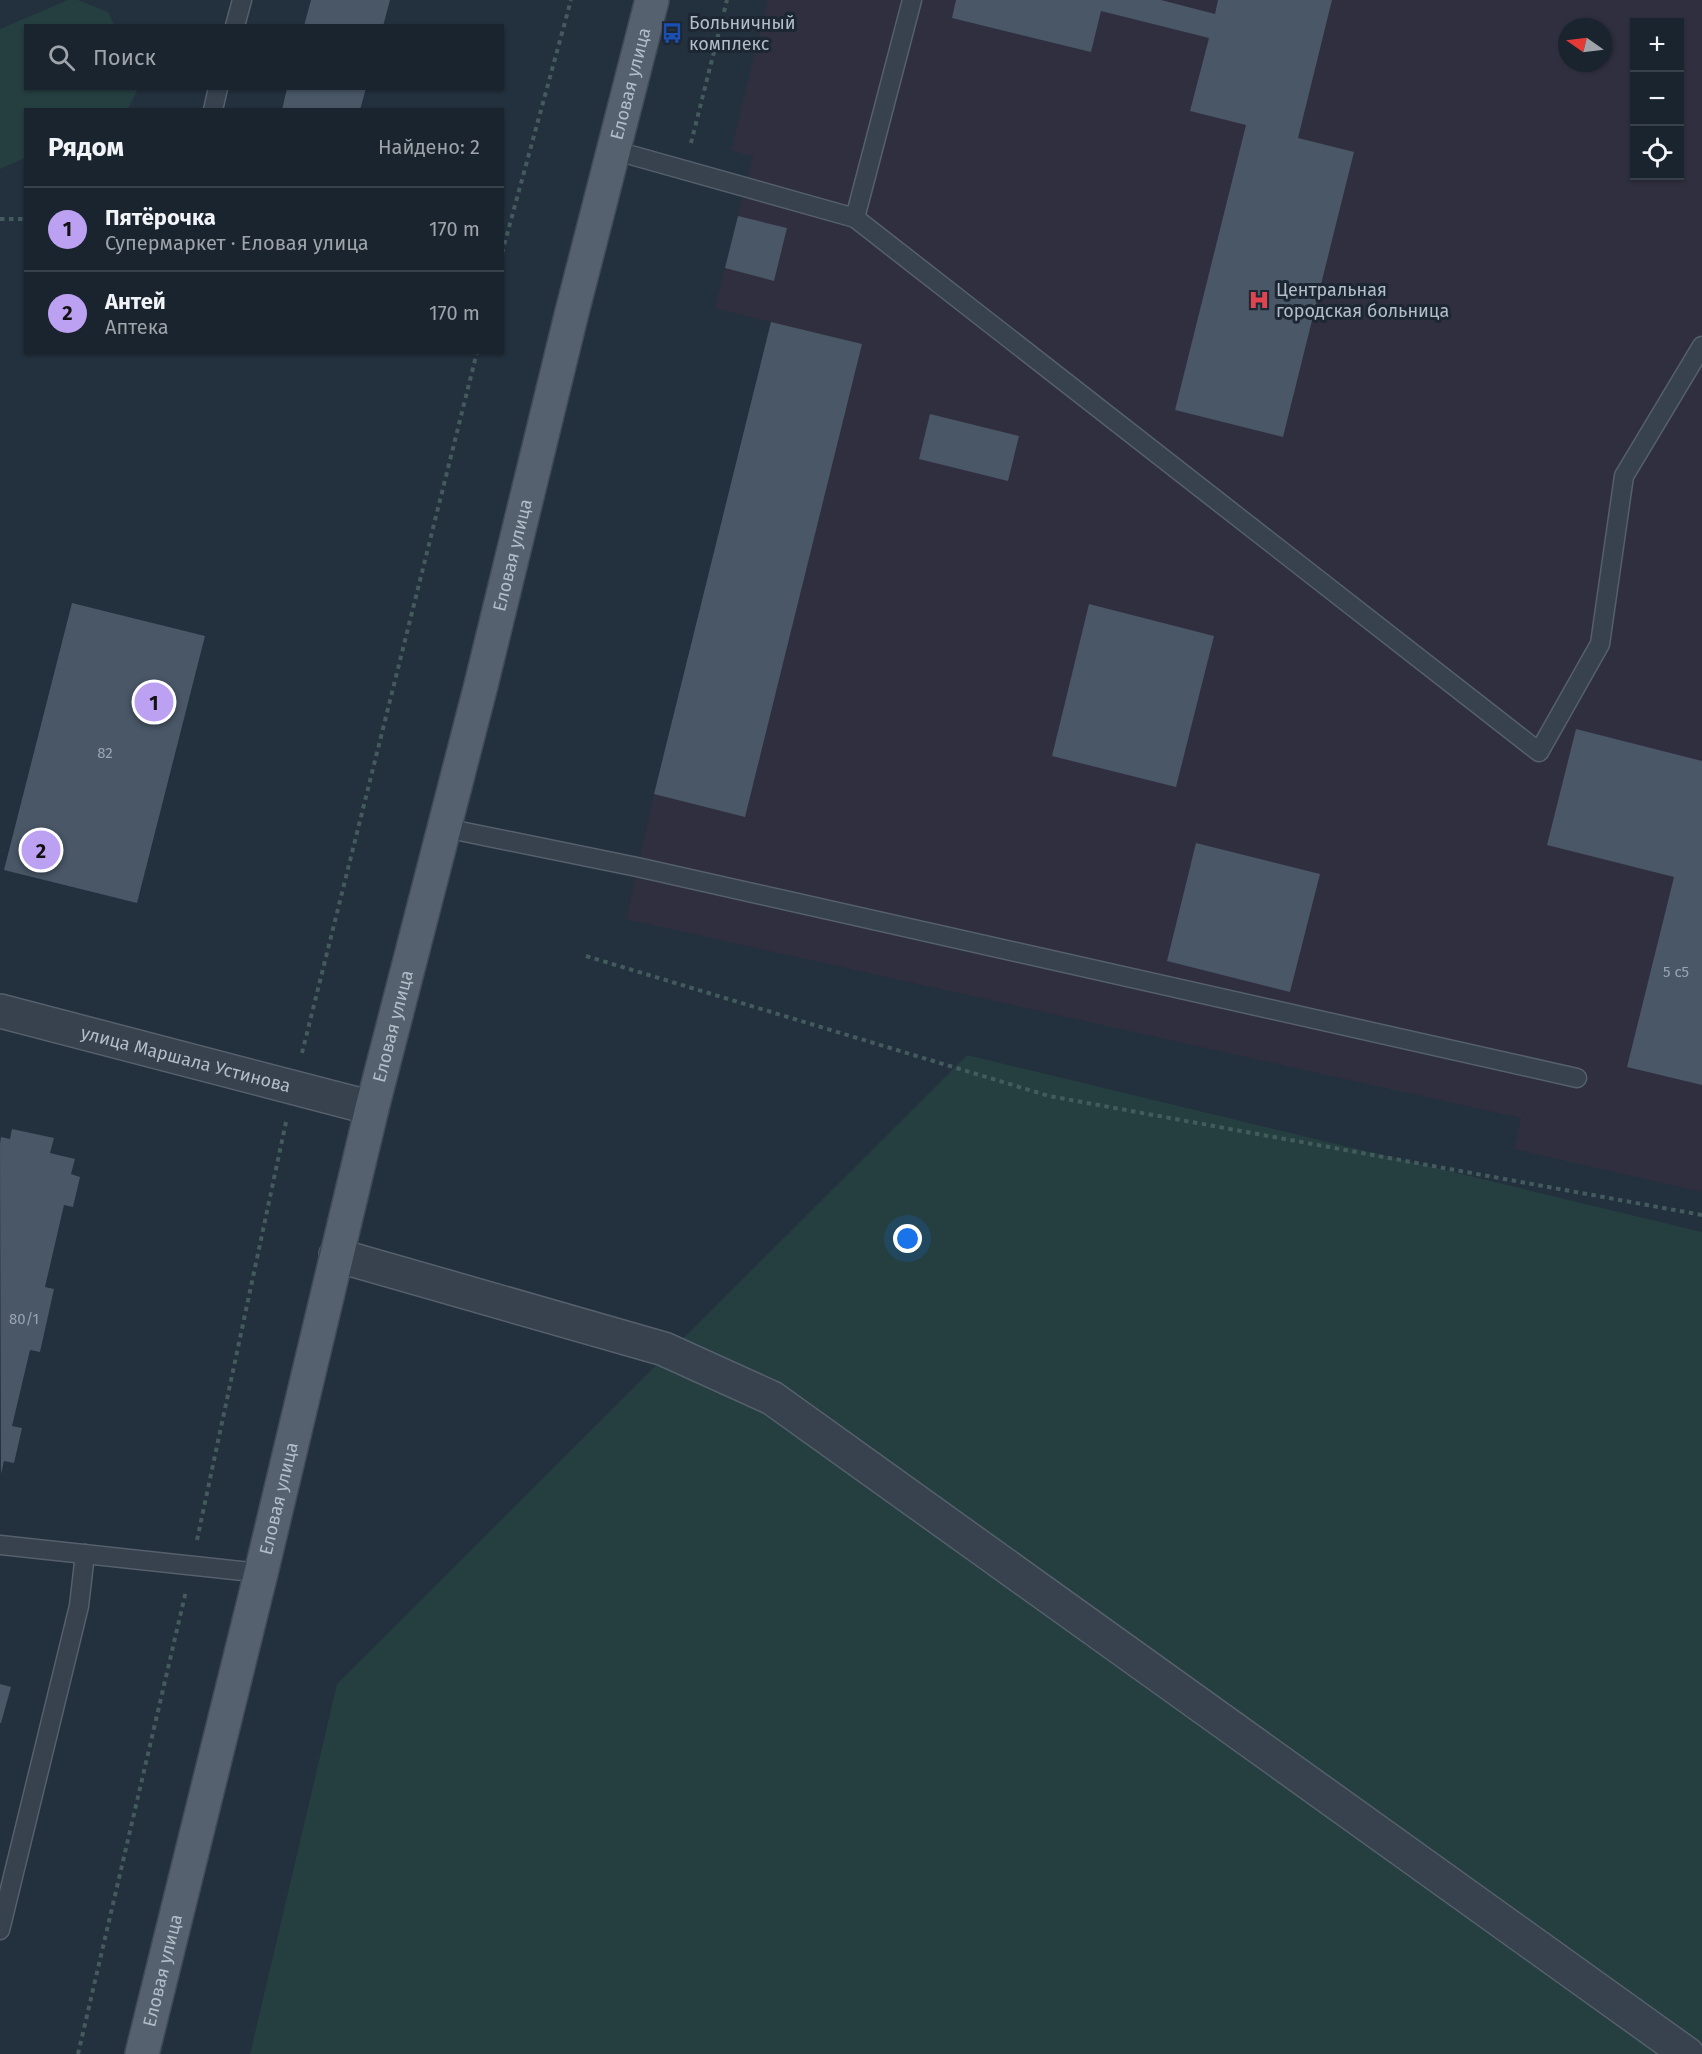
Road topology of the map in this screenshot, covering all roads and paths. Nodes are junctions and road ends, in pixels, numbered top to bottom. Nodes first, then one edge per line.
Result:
1 (242, 0) edge
2 (571, 0) edge
3 (652, 0) edge
4 (727, 0) edge
5 (912, 0) edge
6 (236, 24) edge
7 (218, 90) edge
8 (213, 108) edge
9 (614, 150) junction
10 (684, 170) junction
11 (855, 218) junction
12 (0, 219) edge
13 (24, 219) edge
14 (504, 246) edge
15 (1702, 346) edge
16 (477, 354) edge
17 (445, 828) junction
18 (586, 956) dead end
19 (0, 1011) edge
20 (1577, 1078) dead end
21 (294, 1087) junction
22 (372, 1108) junction
23 (1702, 1215) edge
24 (336, 1255) junction
25 (0, 1545) edge
26 (86, 1554) junction
27 (192, 1566) junction
28 (261, 1574) junction
29 (0, 1930) edge
30 (78, 2054) edge
31 (142, 2054) edge
32 (1687, 2054) edge

1 - 6 lane
2 - 14 path
3 - 9 main road, Еловая улица
4 - 10 path
5 - 11 lane
7 - 8 lane
9 - 10 lane
9 - 17 main road, Еловая улица
10 - 11 lane
11 - 15 lane
12 - 13 path
16 - 21 path
17 - 20 lane
17 - 22 main road, Еловая улица
18 - 23 path
19 - 21 street, улица Маршала Устинова
21 - 22 street, улица Маршала Устинова
21 - 27 path
22 - 24 main road, Еловая улица
24 - 28 main road, Еловая улица
24 - 32 street
25 - 26 lane
26 - 27 lane
26 - 29 lane
27 - 28 lane
27 - 30 path
28 - 31 main road, Еловая улица

